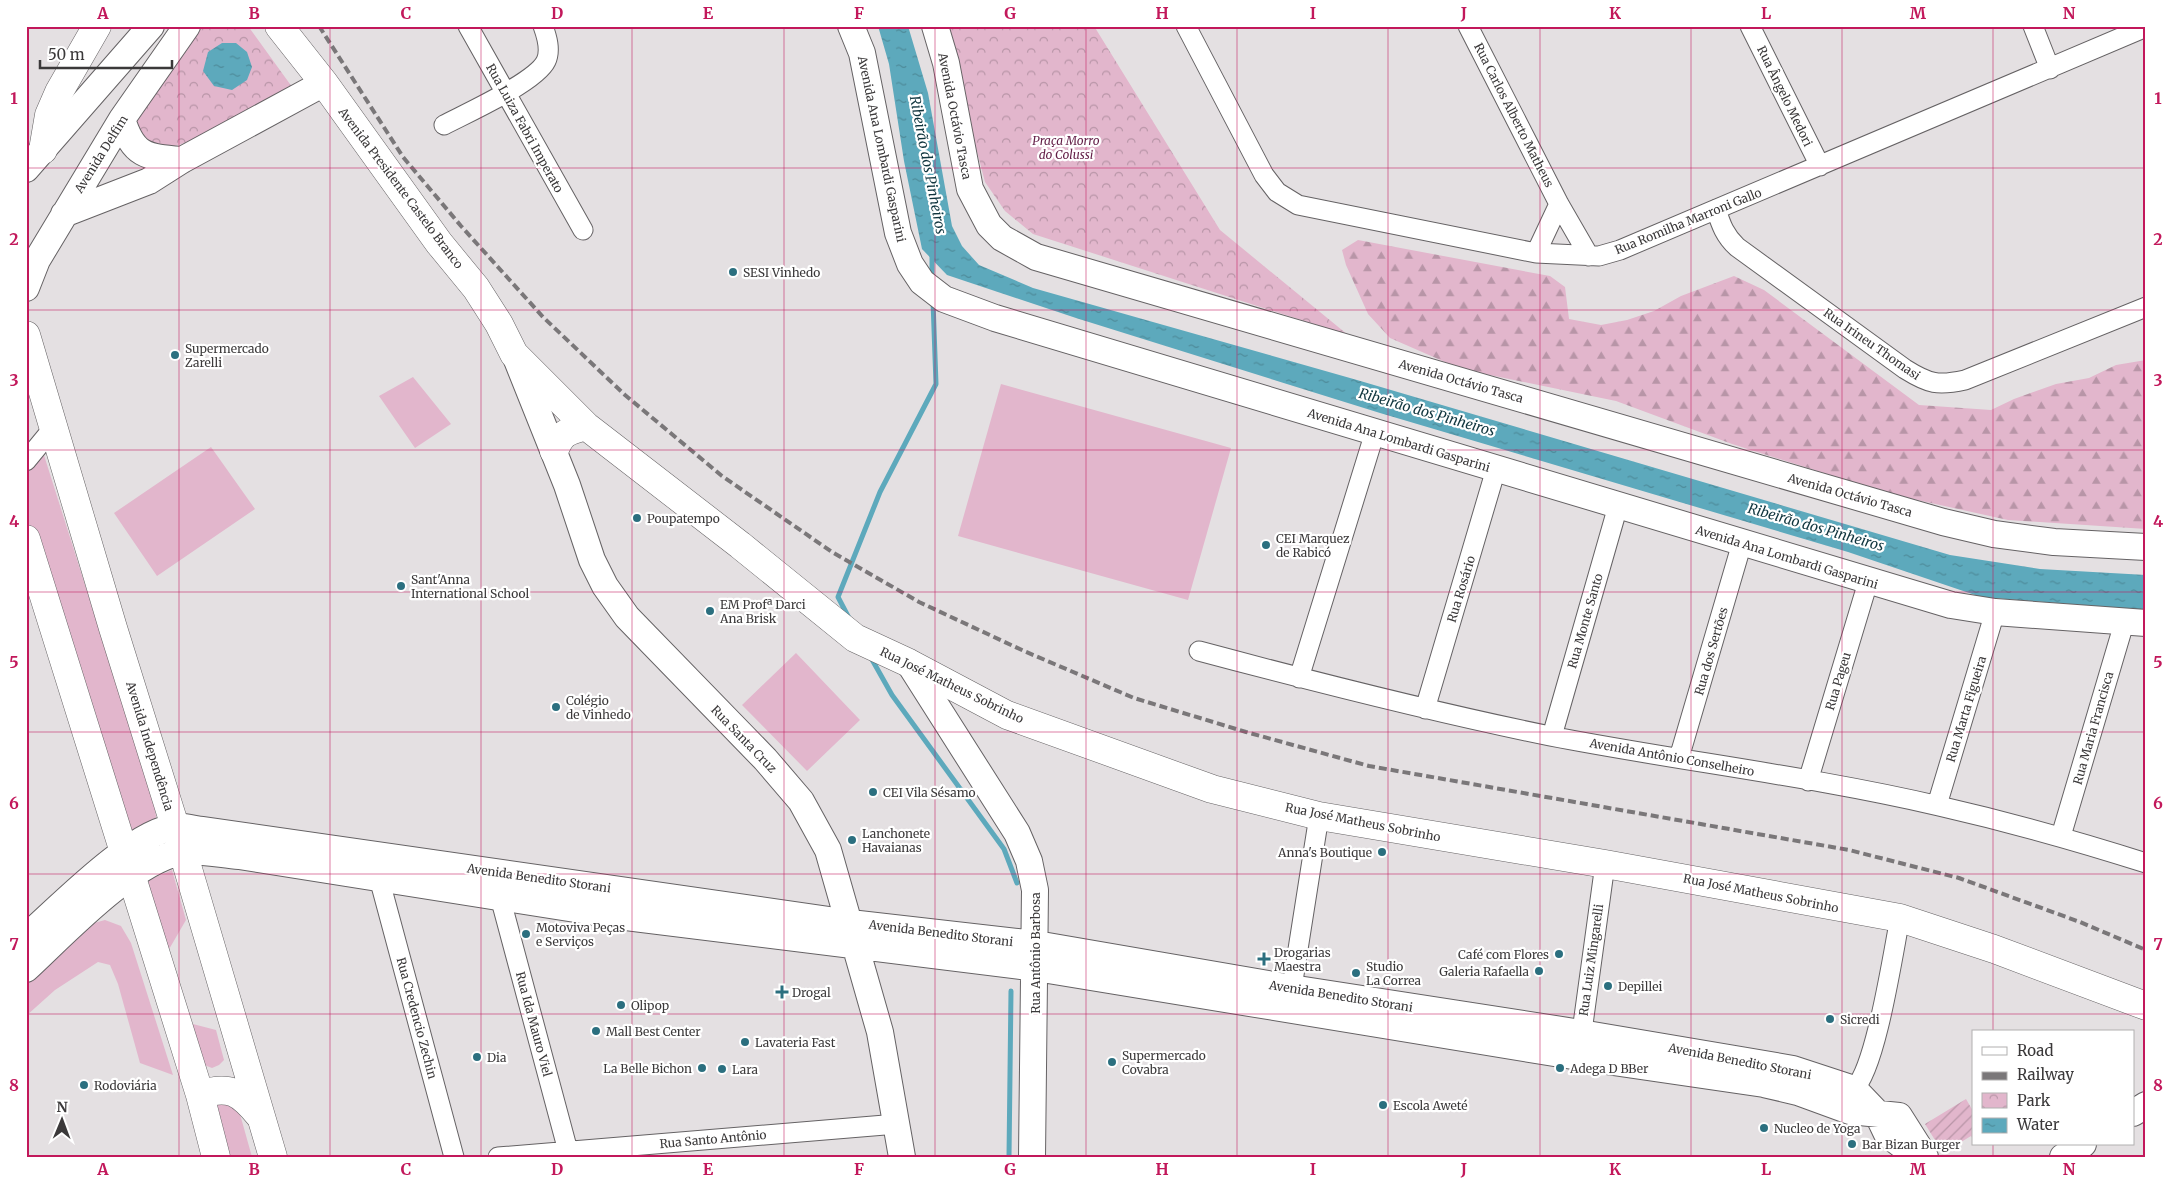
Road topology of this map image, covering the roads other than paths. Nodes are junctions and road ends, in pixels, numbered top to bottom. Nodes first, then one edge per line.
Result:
1 (97, 26) edge
2 (151, 26) edge
3 (187, 26) edge
4 (279, 26) edge
5 (468, 26) edge
6 (544, 26) edge
7 (851, 26) edge
8 (935, 26) edge
9 (1186, 26) edge
10 (1468, 26) edge
11 (1750, 26) edge
12 (2032, 26) edge
13 (2146, 27) edge
14 (2050, 68) junction
15 (324, 83) junction
16 (505, 93) junction
17 (122, 119) junction
18 (444, 125) dead end
19 (35, 159) edge
20 (182, 160) junction
21 (1820, 166) junction
22 (1559, 204) junction
23 (1716, 209) junction
24 (64, 214) junction
25 (582, 230) dead end
26 (1536, 253) junction
27 (1589, 256) junction
28 (26, 288) edge
29 (2146, 307) edge
30 (26, 335) edge
31 (514, 354) junction
32 (586, 426) junction
33 (54, 427) junction
34 (1375, 432) junction
35 (554, 451) junction
36 (26, 460) edge
37 (1496, 469) junction
38 (1618, 506) junction
39 (26, 539) edge
40 (1742, 543) junction
41 (2146, 547) edge
42 (1868, 582) junction
43 (1995, 612) junction
44 (2135, 621) edge
45 (1199, 651) dead end
46 (909, 662) junction
47 (1299, 678) junction
48 (1425, 710) junction
49 (1552, 736) junction
50 (1679, 758) junction
51 (1808, 780) junction
52 (1937, 805) junction
53 (1319, 816) junction
54 (2061, 836) junction
55 (179, 839) junction
56 (2146, 863) edge
57 (127, 864) junction
58 (1605, 864) junction
59 (376, 866) junction
60 (492, 871) junction
61 (500, 897) junction
62 (1900, 918) junction
63 (853, 935) junction
64 (26, 937) edge
65 (1036, 956) junction
66 (26, 969) edge
67 (1290, 999) junction
68 (2146, 1006) edge
69 (1580, 1045) junction
70 (1872, 1052) junction
71 (1854, 1089) junction
72 (200, 1095) junction
73 (2146, 1105) edge
74 (2134, 1112) edge
75 (1877, 1113) junction
76 (259, 1115) junction
77 (897, 1124) junction
78 (2080, 1146) edge
79 (568, 1151) junction
80 (629, 1152) edge
81 (216, 1157) edge
82 (273, 1157) edge
83 (454, 1157) edge
84 (498, 1157) edge
85 (902, 1157) edge
86 (1032, 1157) edge
87 (1918, 1157) edge
88 (1925, 1157) edge
89 (2063, 1157) edge

1 - 19 main road
2 - 19 street
3 - 17 street, Avenida Delfim
4 - 15 main road, Avenida Presidente Castelo Branco
5 - 16 street, Rua Luiza Fabri Imperato
6 - 16 street
7 - 34 street, Avenida Ana Lombardi Gasparini
8 - 41 street, Avenida Octávio Tasca
9 - 26 street, Rua Romilha Marroni Gallo
10 - 22 street, Rua Carlos Alberto Matheus
11 - 21 street, Rua Ângelo Medori
12 - 14 street
13 - 14 street, Rua Romilha Marroni Gallo
14 - 21 street, Rua Romilha Marroni Gallo
15 - 20 street
15 - 31 main road, Avenida Presidente Castelo Branco
16 - 18 street
16 - 25 street, Rua Luiza Fabri Imperato
17 - 20 street
17 - 24 street, Avenida Delfim
20 - 24 street
21 - 23 street, Rua Romilha Marroni Gallo
22 - 26 street
22 - 27 street, Rua Carlos Alberto Matheus
23 - 27 street, Rua Romilha Marroni Gallo
23 - 29 street, Rua Irineu Thomasi
24 - 28 street, Avenida Delfim
26 - 27 street, Rua Romilha Marroni Gallo
30 - 33 main road, Avenida Independência
31 - 32 main road, Rua José Matheus Sobrinho
31 - 35 street, Rua Santa Cruz
32 - 35 main road
32 - 46 main road, Rua José Matheus Sobrinho
33 - 36 street
33 - 55 main road, Avenida Independência
34 - 37 street, Avenida Ana Lombardi Gasparini
34 - 47 street
35 - 63 street, Rua Santa Cruz
37 - 38 street, Avenida Ana Lombardi Gasparini
37 - 48 street, Rua Rosário
38 - 40 street, Avenida Ana Lombardi Gasparini
38 - 49 street, Rua Monte Santo
39 - 57 main road
40 - 42 street, Avenida Ana Lombardi Gasparini
40 - 50 street, Rua dos Sertões
42 - 43 street, Avenida Ana Lombardi Gasparini
42 - 51 street, Rua Pageu
43 - 44 street, Avenida Ana Lombardi Gasparini
43 - 52 street, Rua Marta Figueira
44 - 54 street, Rua Maria Francisca
45 - 47 street, Avenida Antônio Conselheiro
46 - 53 main road, Rua José Matheus Sobrinho
46 - 65 street, Rua Antônio Barbosa
47 - 48 street, Avenida Antônio Conselheiro
48 - 49 street, Avenida Antônio Conselheiro
49 - 50 street, Avenida Antônio Conselheiro
50 - 51 street, Avenida Antônio Conselheiro
51 - 52 street, Avenida Antônio Conselheiro
52 - 54 street, Avenida Antônio Conselheiro
53 - 58 main road, Rua José Matheus Sobrinho
53 - 67 street
54 - 56 street, Avenida Antônio Conselheiro
55 - 57 street, Avenida Benedito Storani
55 - 59 street, Avenida Benedito Storani
55 - 76 main road, Avenida Independência
57 - 64 street, Avenida Benedito Storani
57 - 66 street, Avenida Benedito Storani
57 - 72 main road
58 - 62 main road, Rua José Matheus Sobrinho
58 - 69 street, Rua Luiz Mingarelli
59 - 60 street, Avenida Benedito Storani
59 - 61 street, Avenida Benedito Storani
59 - 83 street, Rua Credencio Zechin
60 - 61 street
60 - 63 street, Avenida Benedito Storani
61 - 63 street, Avenida Benedito Storani
61 - 79 street, Rua Ida Mauro Viel
62 - 68 main road, Rua José Matheus Sobrinho
62 - 70 street
63 - 65 street, Avenida Benedito Storani
63 - 77 street, Rua Santa Cruz
65 - 67 street, Avenida Benedito Storani
65 - 86 street, Rua Antônio Barbosa
67 - 69 street, Avenida Benedito Storani
69 - 71 street, Avenida Benedito Storani
69 - 75 street, Avenida Benedito Storani
70 - 71 street
70 - 75 street
71 - 75 street, Avenida Benedito Storani
72 - 76 main road
72 - 81 main road
73 - 74 street
75 - 87 street, Avenida Benedito Storani
75 - 88 street, Avenida Benedito Storani
76 - 82 main road, Avenida Independência
77 - 80 street, Rua Santo Antônio
77 - 85 street, Rua Santa Cruz
78 - 89 street
79 - 80 street, Rua Santo Antônio
79 - 84 street, Rua Santo Antônio

